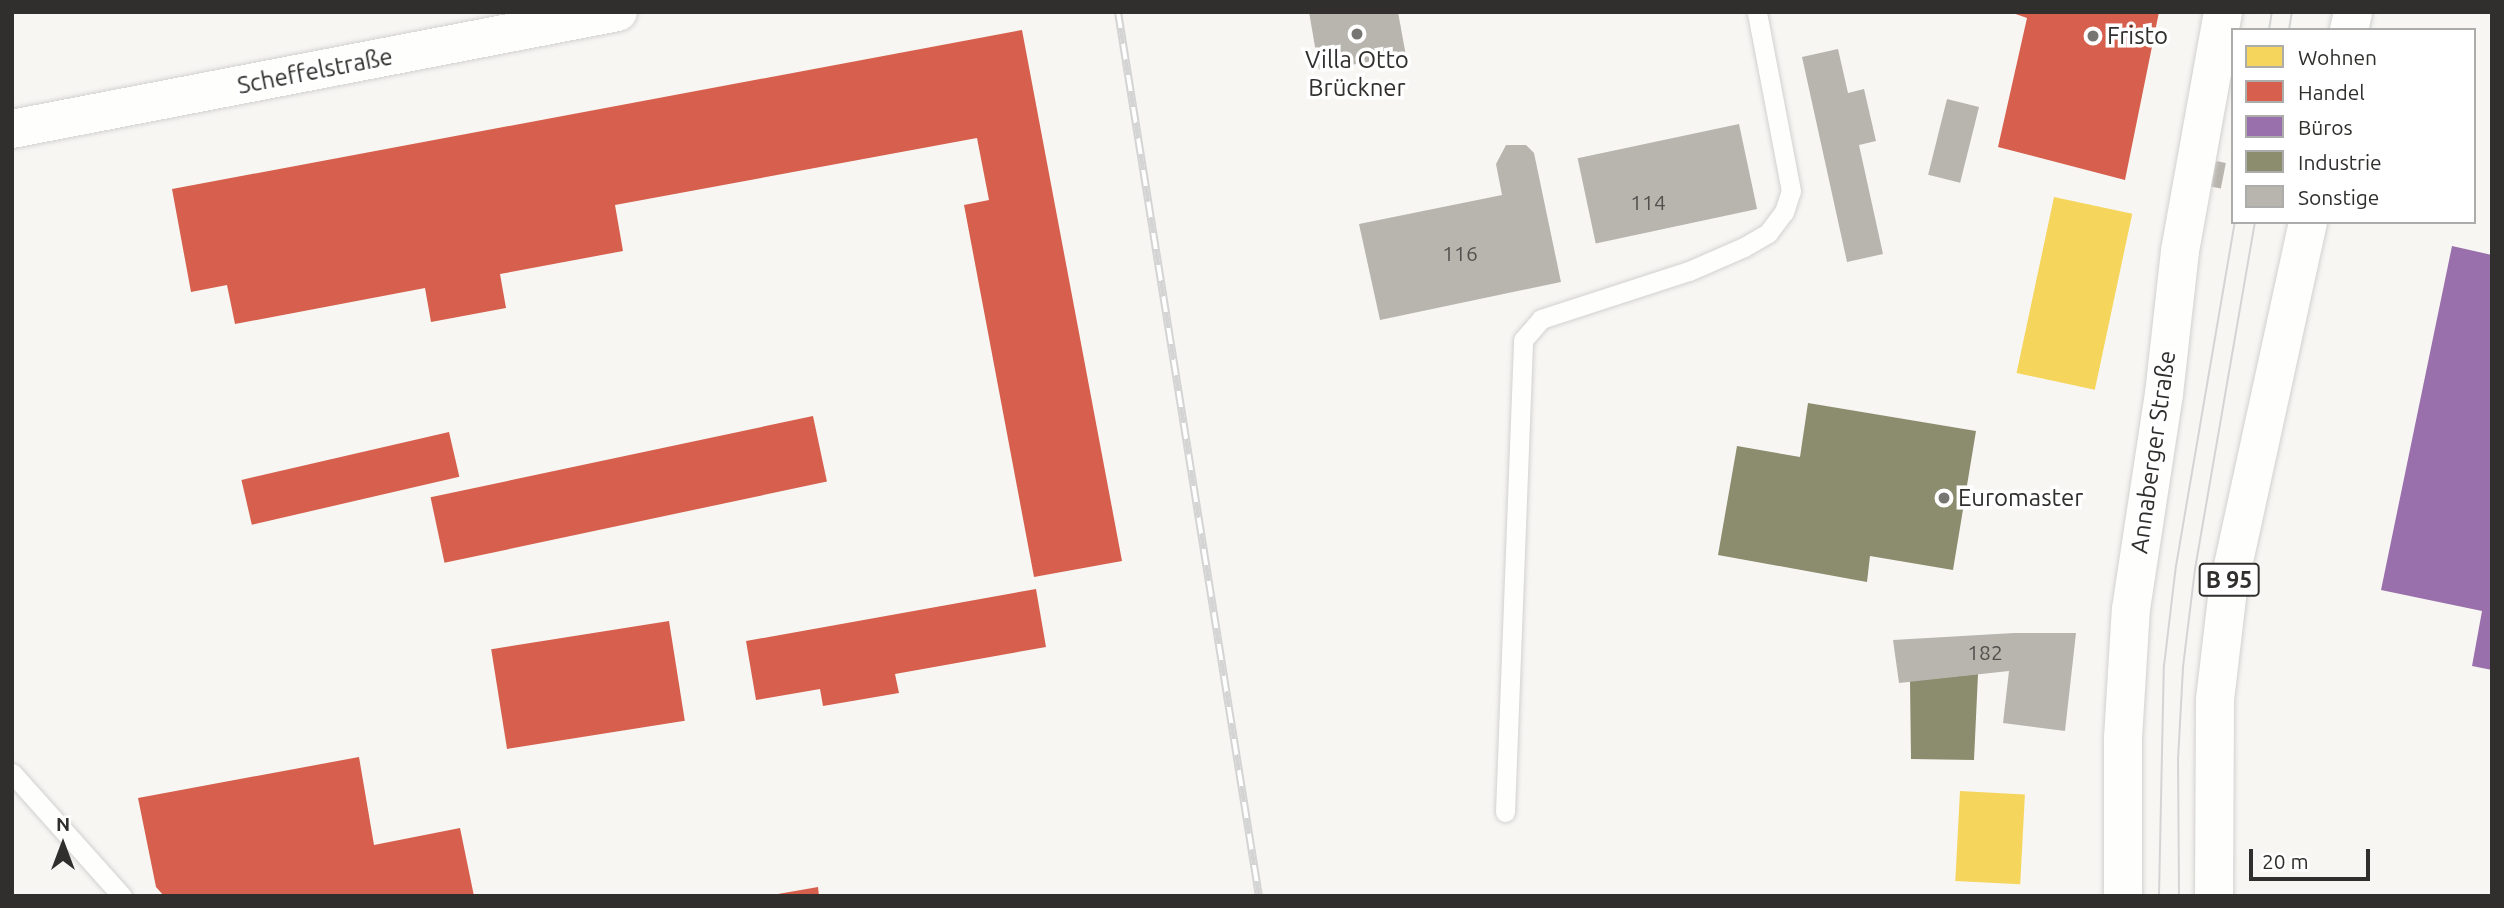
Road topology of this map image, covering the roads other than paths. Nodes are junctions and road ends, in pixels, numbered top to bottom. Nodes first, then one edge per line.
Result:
1 (618, 12) edge
2 (1757, 12) edge
3 (2223, 12) edge
4 (12, 130) edge
5 (2308, 224) edge
6 (12, 773) edge
7 (1505, 813) dead end
8 (122, 896) edge
9 (2123, 896) edge
10 (2214, 896) edge

1 - 4 main road, Scheffelstraße
2 - 7 lane
3 - 9 main road, Annaberger Straße
5 - 10 main road, B 95
6 - 8 lane

